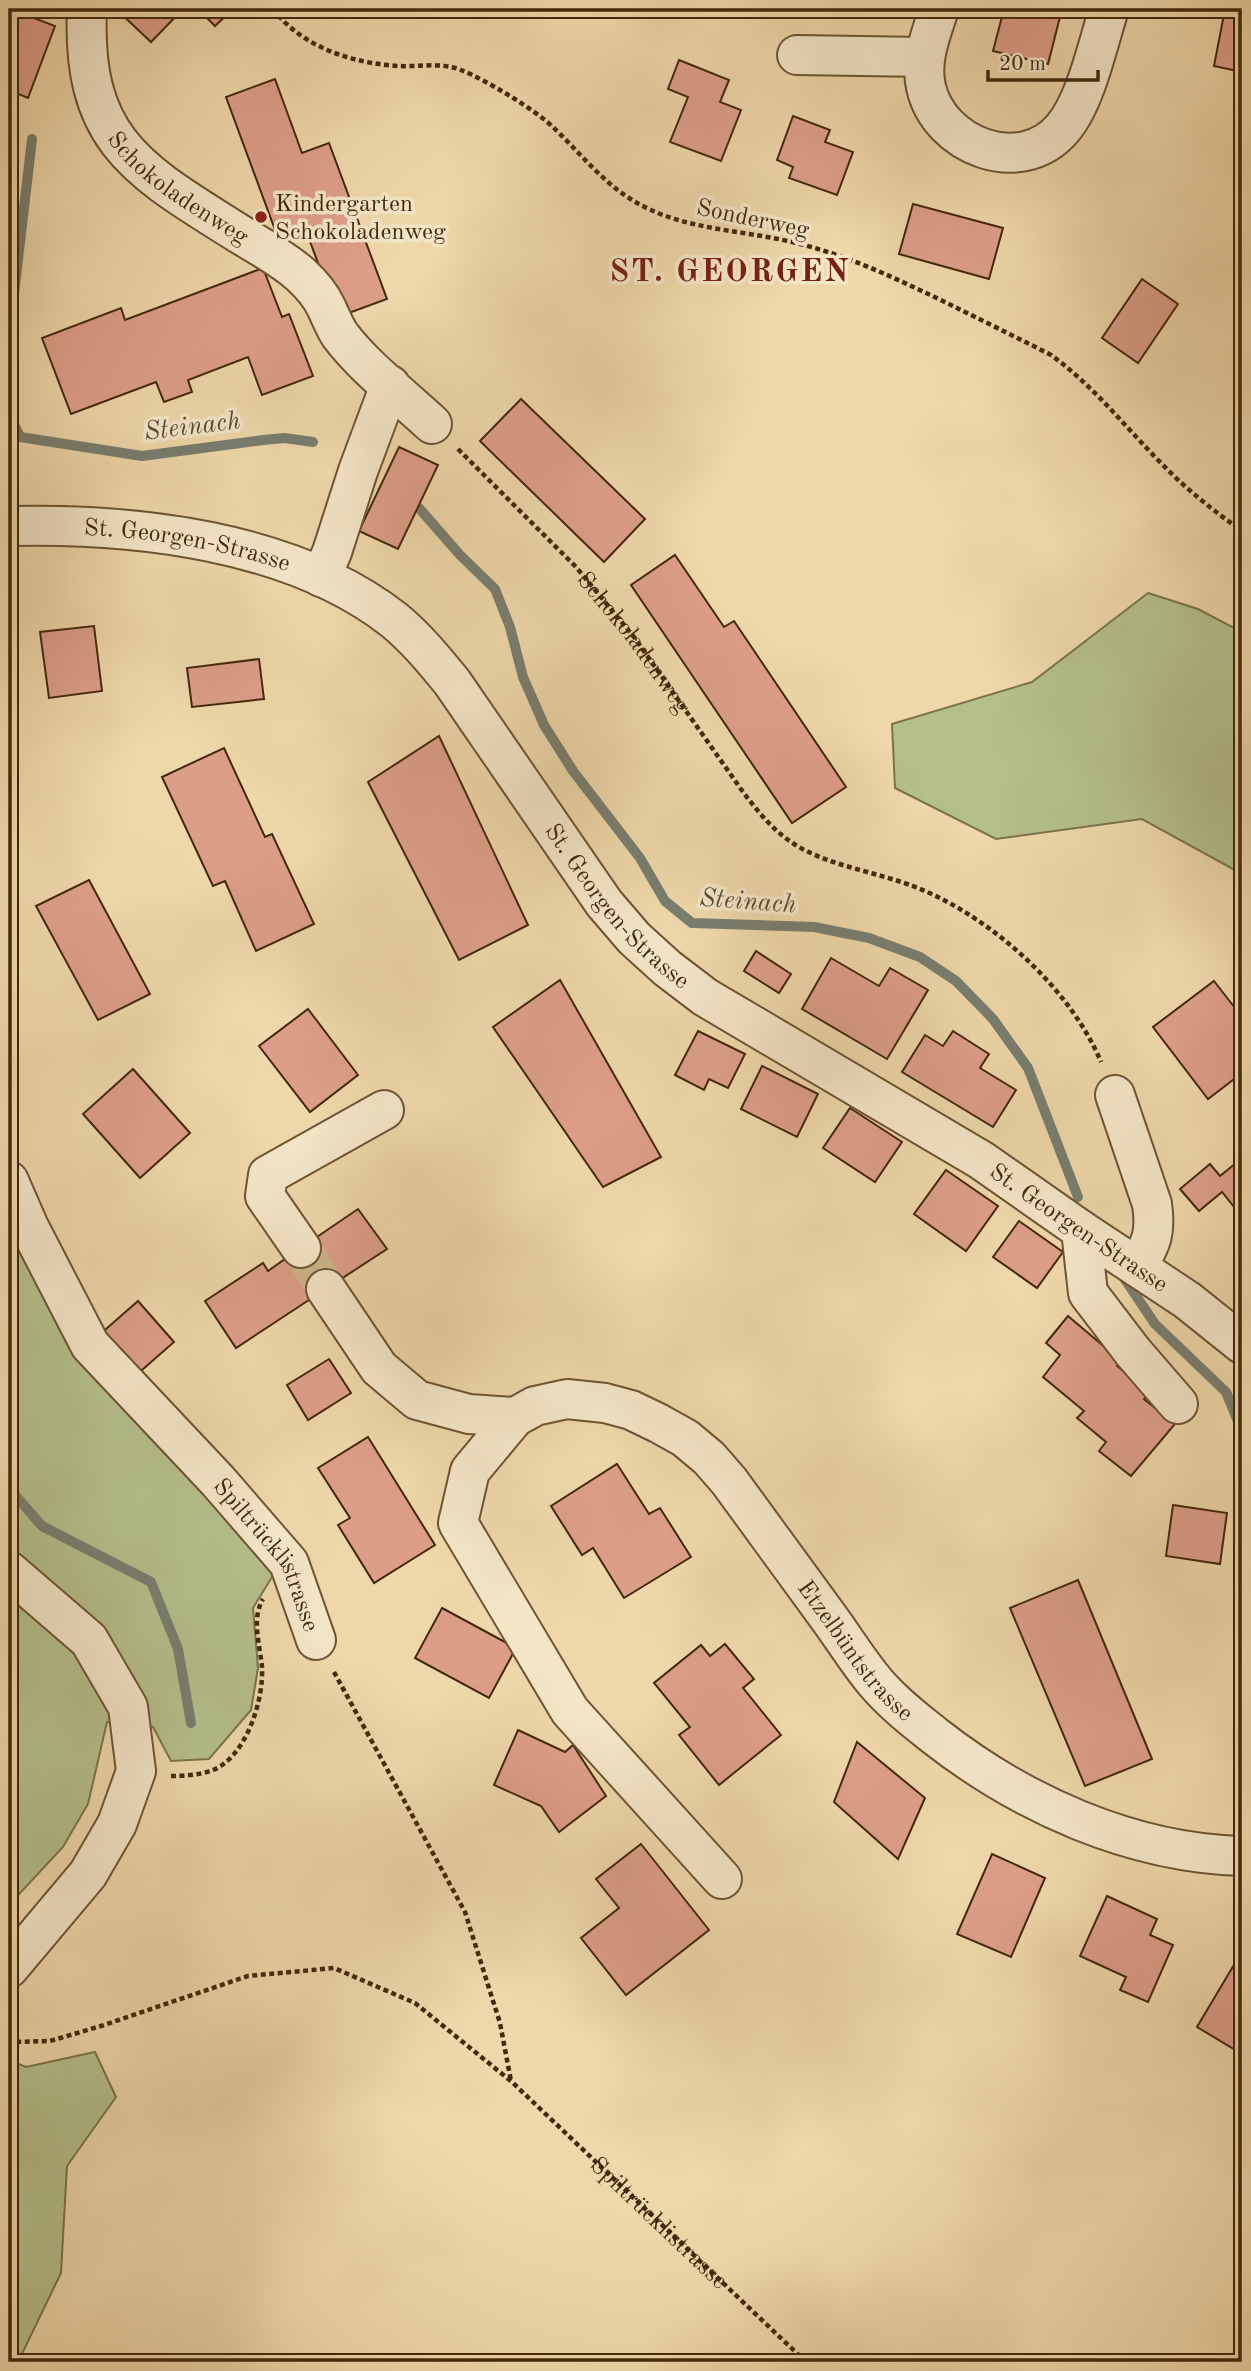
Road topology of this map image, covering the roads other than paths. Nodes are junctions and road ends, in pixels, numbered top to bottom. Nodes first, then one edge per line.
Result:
1 (87, 9) edge
2 (939, 9) edge
3 (1109, 9) edge
4 (797, 55) dead end
5 (925, 57) junction
6 (390, 385) junction
7 (432, 424) road end
8 (9, 526) edge
9 (321, 577) junction
10 (1115, 1095) road end
11 (384, 1110) dead end
12 (9, 1181) edge
13 (1081, 1230) junction
14 (301, 1248) tunnel mouth
15 (1134, 1265) junction
16 (327, 1289) tunnel mouth
17 (1242, 1344) edge
18 (1178, 1404) dead end
19 (515, 1417) junction
20 (9, 1571) edge
21 (316, 1640) road end
22 (1242, 1856) edge
23 (722, 1879) dead end
24 (9, 1968) edge

1 - 6 street, Schokoladenweg
2 - 5 street
3 - 5 street
4 - 5 street
6 - 7 street, Schokoladenweg
6 - 9 street
8 - 9 street, St. Georgen-Strasse
9 - 13 street, St. Georgen-Strasse
10 - 15 street
11 - 14 street
12 - 21 street, Spiltrücklistrasse
13 - 15 street, St. Georgen-Strasse
13 - 18 street
15 - 17 street, St. Georgen-Strasse
16 - 19 street, Etzelbüntstrasse
19 - 22 street, Etzelbüntstrasse
19 - 23 street, Etzelbüntstrasse
20 - 24 street

